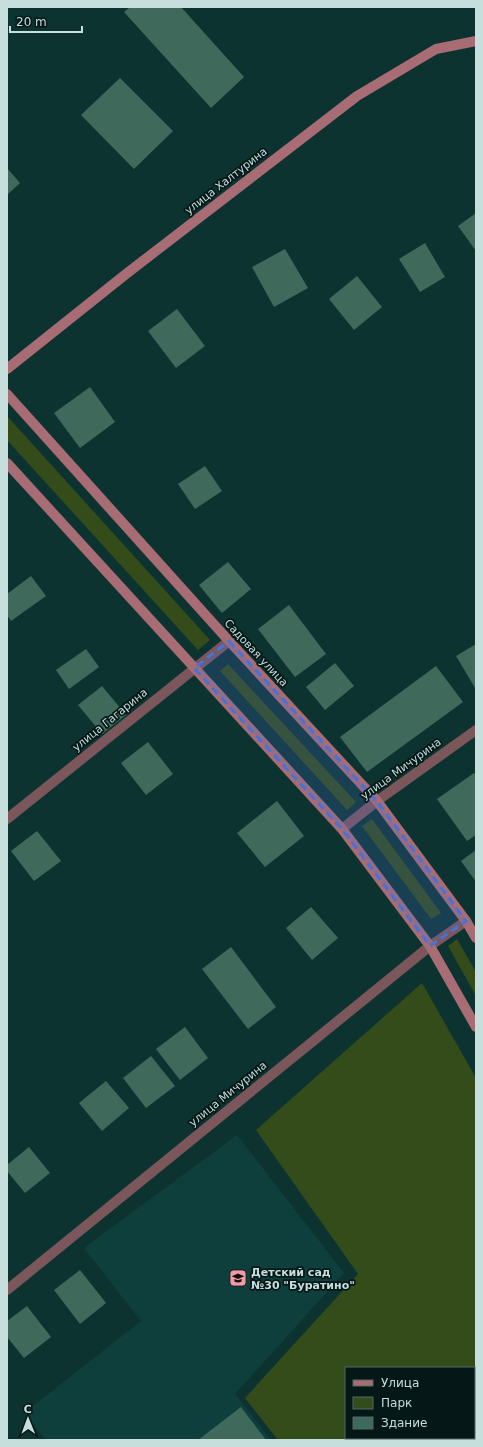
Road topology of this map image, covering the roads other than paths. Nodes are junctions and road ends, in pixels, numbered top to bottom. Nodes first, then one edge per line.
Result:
1 (476, 41) edge
2 (7, 369) edge
3 (7, 394) edge
4 (7, 462) edge
5 (229, 641) junction
6 (194, 668) junction
7 (476, 730) edge
8 (377, 801) junction
9 (7, 819) edge
10 (342, 829) junction
11 (466, 921) junction
12 (476, 938) edge
13 (430, 946) junction
14 (476, 1027) edge
15 (7, 1290) edge

1 - 2 street, улица Халтурина
3 - 5 street, Садовая улица
4 - 6 street
5 - 6 street, улица Гагарина
5 - 8 street, Садовая улица
6 - 9 street, улица Гагарина
6 - 10 street
7 - 8 street, улица Мичурина
8 - 10 street, улица Мичурина
8 - 11 street, Садовая улица
10 - 13 street
11 - 12 street, Садовая улица
11 - 13 street, улица Мичурина
13 - 14 street
13 - 15 street, улица Мичурина

